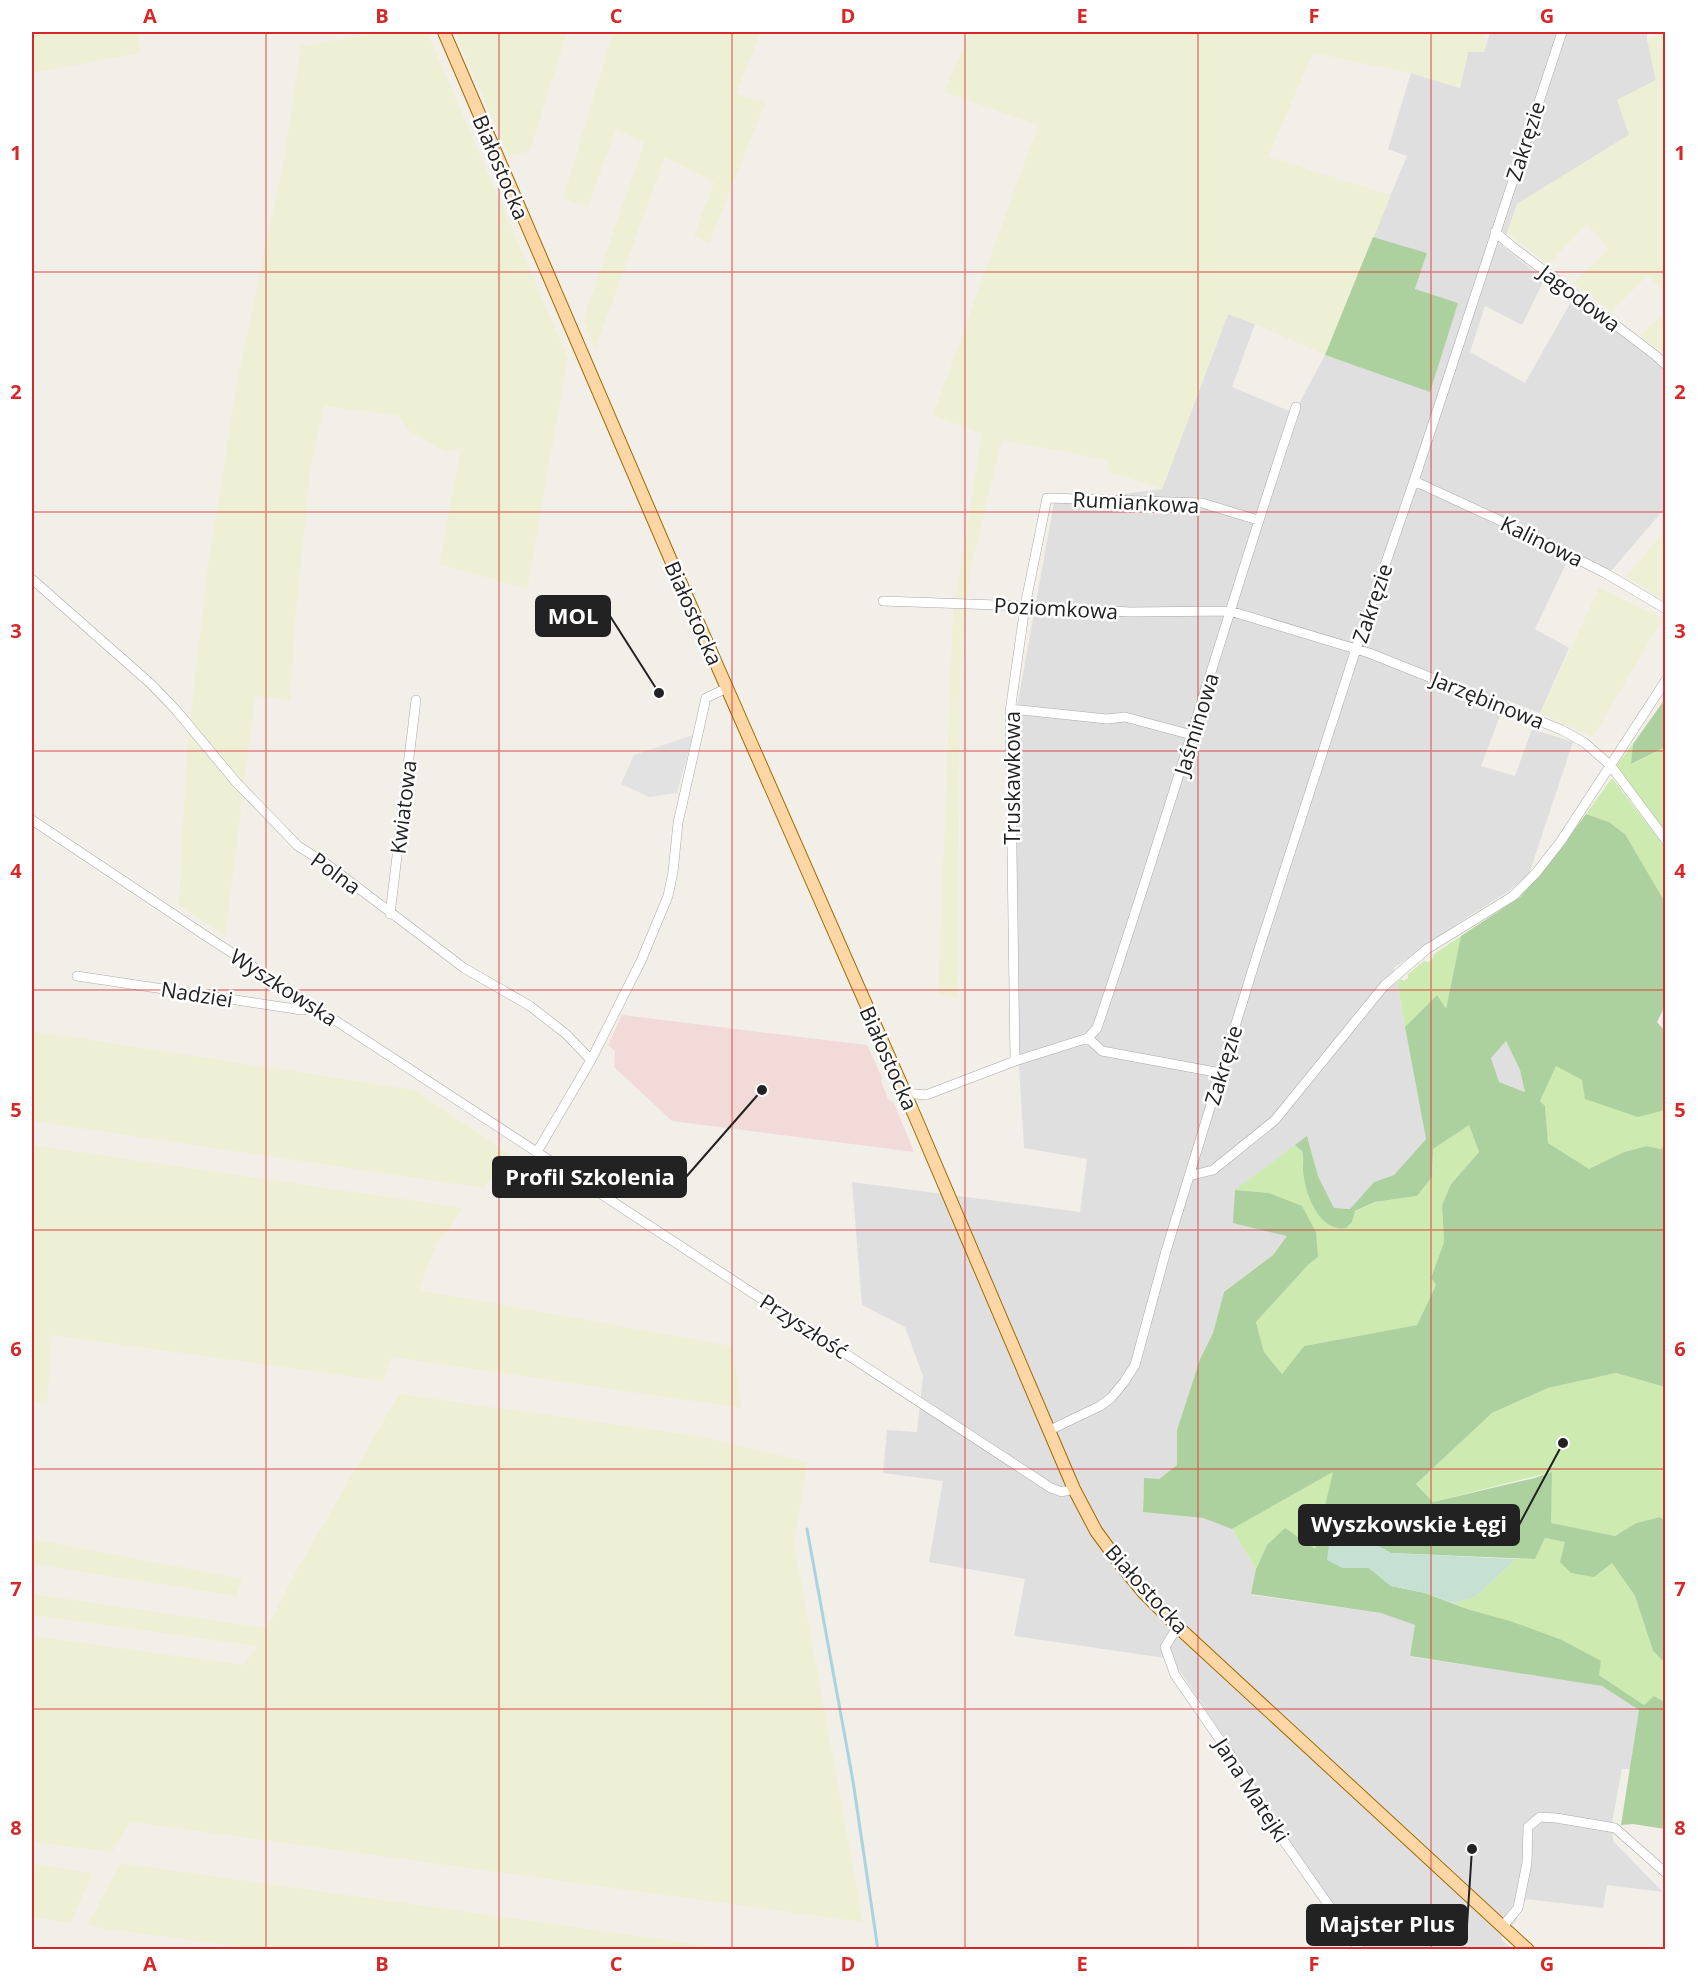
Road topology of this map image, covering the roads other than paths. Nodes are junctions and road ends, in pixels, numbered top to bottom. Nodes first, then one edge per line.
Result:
1 (444, 32) edge
2 (1562, 32) edge
3 (1495, 232) junction
4 (1665, 365) edge
5 (1296, 406) dead end
6 (1414, 482) junction
7 (1047, 498) joint
8 (1258, 520) junction
9 (32, 579) edge
10 (883, 602) dead end
11 (1025, 606) junction
12 (1665, 609) edge
13 (1230, 611) junction
14 (1356, 650) junction
15 (1665, 680) edge
16 (727, 688) junction
17 (416, 700) dead end
18 (1011, 709) junction
19 (1192, 735) junction
20 (1611, 766) junction
21 (32, 820) edge
22 (1665, 840) edge
23 (390, 914) junction
24 (77, 976) dead end
25 (316, 1007) junction
26 (1088, 1038) junction
27 (591, 1059) junction
28 (1015, 1061) junction
29 (1221, 1073) junction
30 (905, 1093) junction
31 (537, 1152) junction
32 (1189, 1176) junction
33 (1050, 1430) junction
34 (1074, 1489) junction
35 (1179, 1628) junction
36 (1665, 1873) edge
37 (1503, 1926) junction
38 (1360, 1950) edge
39 (1528, 1950) edge

1 - 16 main road, Białostocka
2 - 3 street, Zakręzie
3 - 4 street, Jagodowa
3 - 6 street, Zakręzie
5 - 8 street, Jaśminowa
6 - 12 street, Kalinowa
6 - 14 street, Zakręzie
7 - 8 street, Rumiankowa
7 - 11 street, Truskawkowa
8 - 13 street, Jaśminowa
9 - 23 street, Polna
10 - 11 street, Poziomkowa
11 - 13 street, Poziomkowa
11 - 18 street, Truskawkowa
13 - 14 street, Poziomkowa
13 - 19 street, Jaśminowa
14 - 20 street, Jarzębinowa
14 - 29 street, Zakręzie
15 - 20 street
16 - 27 street
16 - 30 main road, Białostocka
17 - 23 street, Kwiatowa
18 - 19 street
18 - 28 street, Truskawkowa
19 - 26 street, Jaśminowa
20 - 22 street
20 - 32 street
21 - 25 street, Wyszkowska
23 - 27 street, Polna
24 - 25 street, Nadziei
25 - 31 street, Wyszkowska
26 - 28 street
26 - 29 street
27 - 31 street
28 - 30 street
29 - 32 street, Zakręzie
30 - 33 main road, Białostocka
31 - 34 street, Przyszłość
32 - 33 street, Zakręzie
33 - 34 main road, Białostocka
34 - 35 main road, Białostocka
35 - 37 main road, Białostocka
35 - 38 street, Jana Matejki
36 - 37 street
37 - 39 main road, Białostocka

